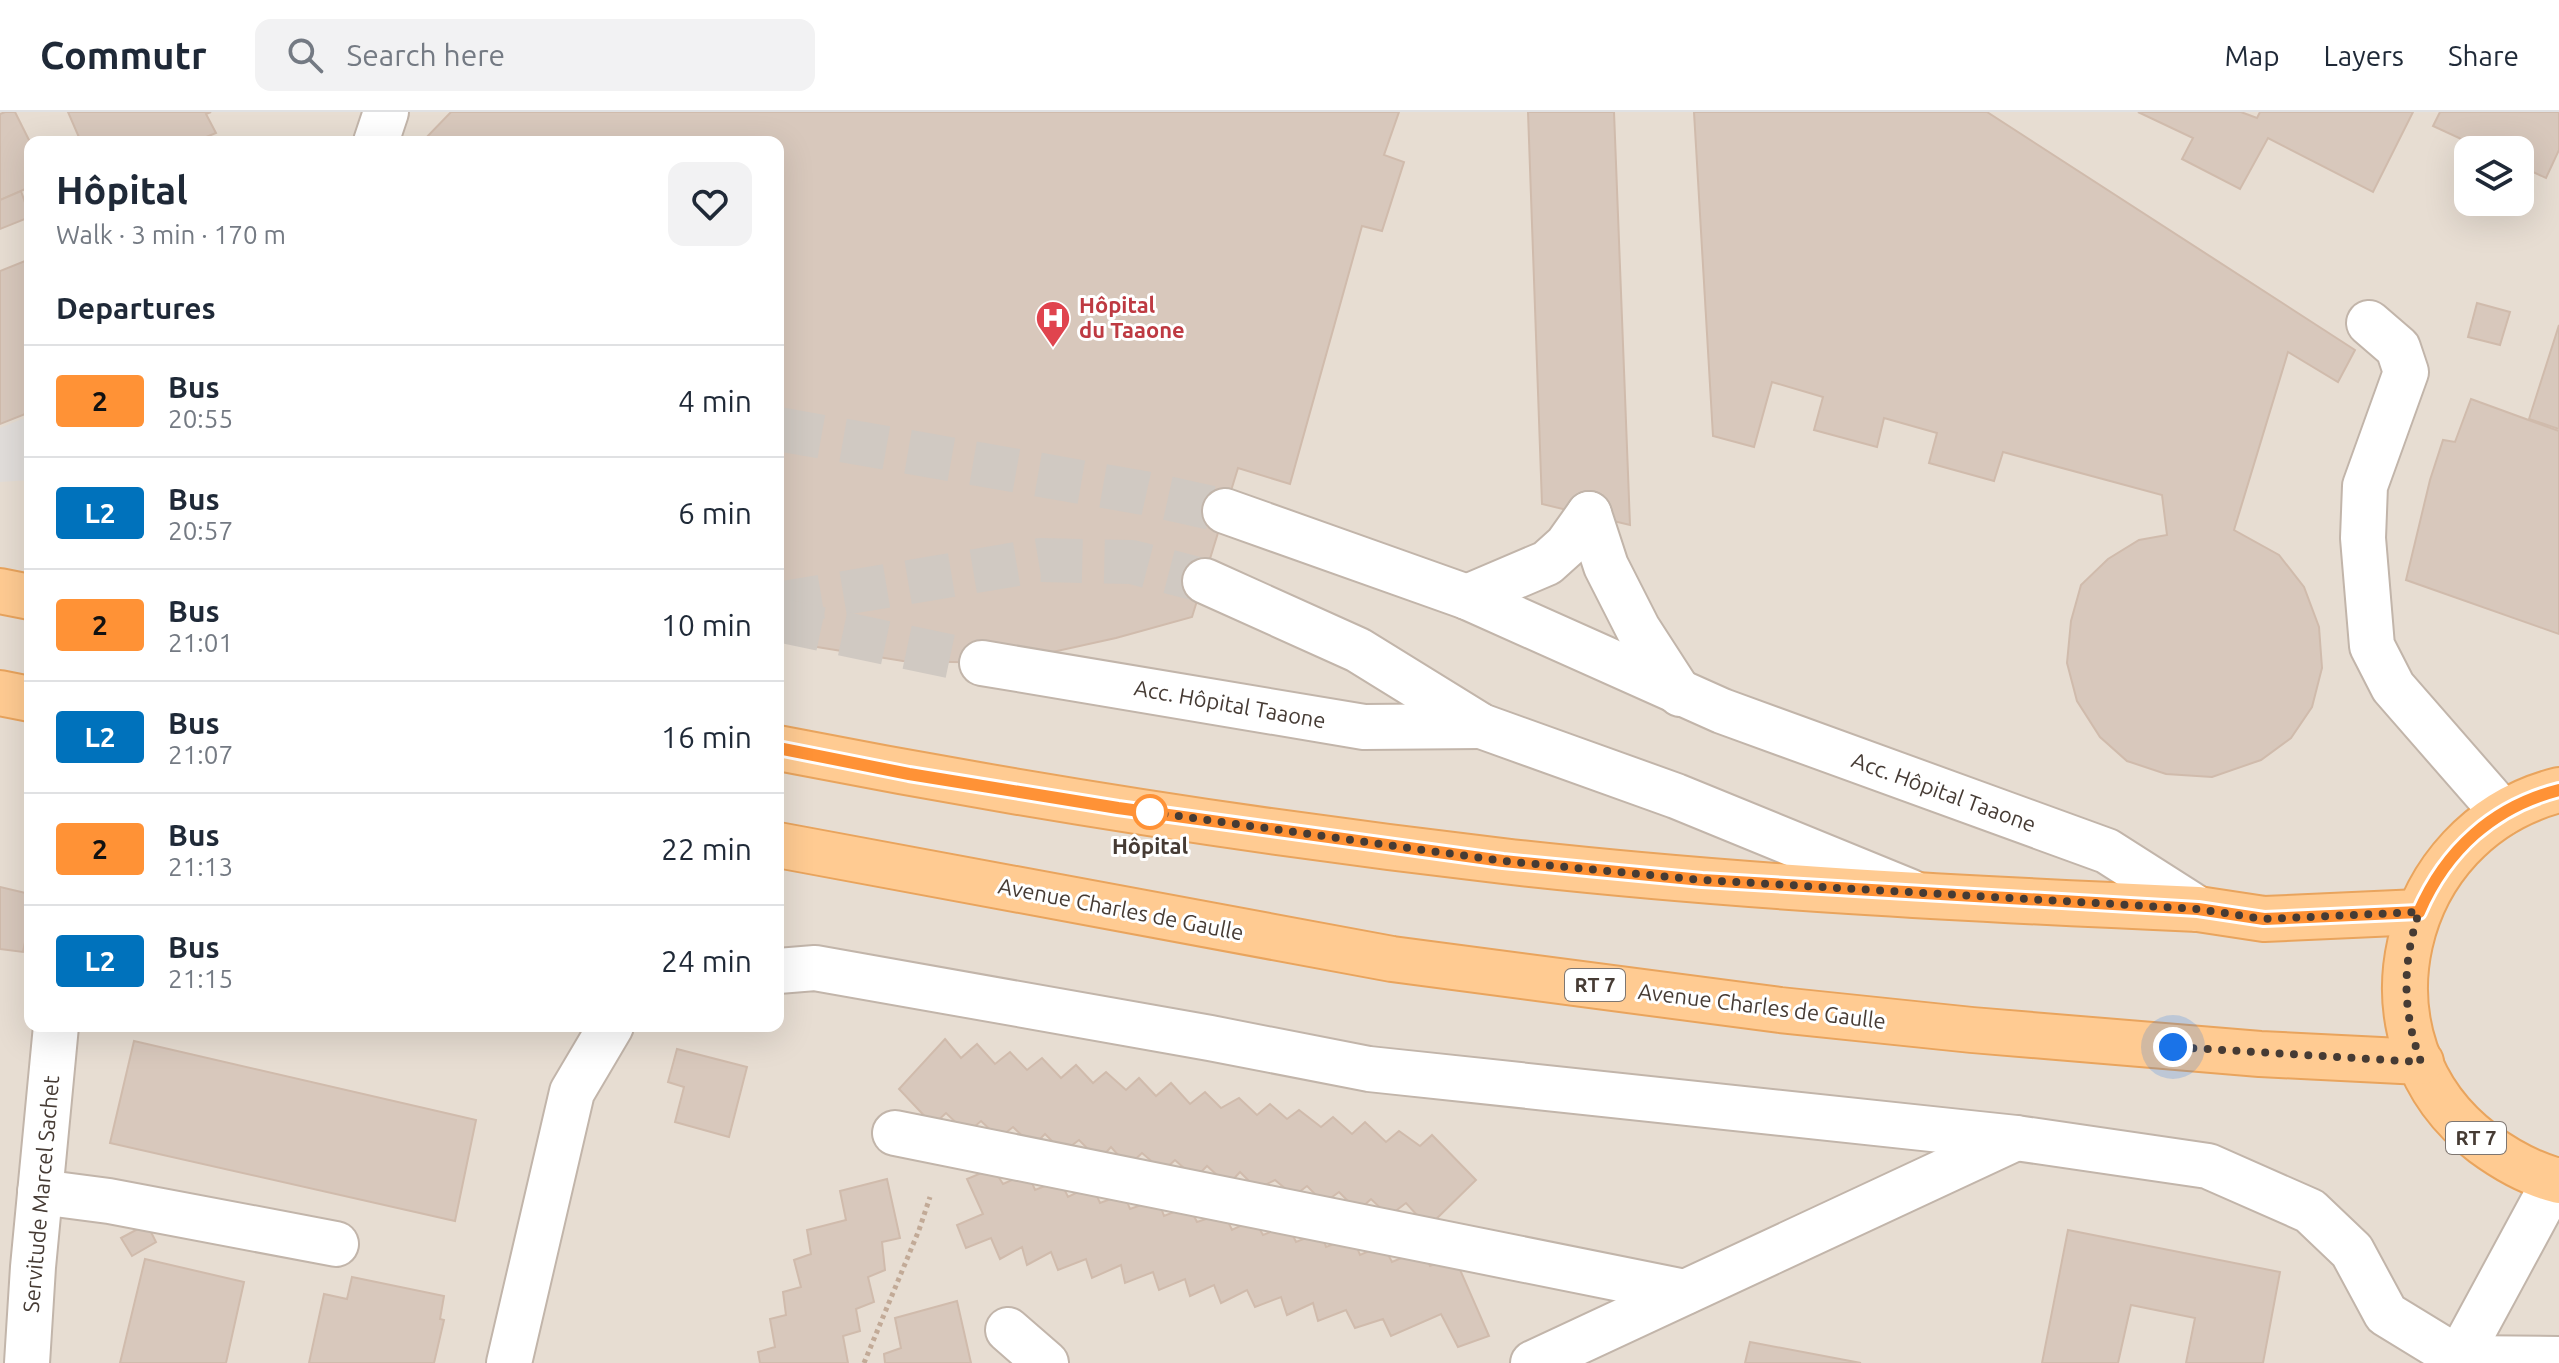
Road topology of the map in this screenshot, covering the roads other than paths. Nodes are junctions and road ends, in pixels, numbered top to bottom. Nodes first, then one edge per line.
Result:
1 (386, 112) edge
2 (378, 136) edge
3 (2369, 323) dead end
4 (1225, 511) tunnel mouth
5 (1205, 581) tunnel mouth
6 (0, 591) edge
7 (24, 596) edge
8 (1467, 597) junction
9 (982, 663) tunnel mouth
10 (0, 693) edge
11 (1680, 694) junction
12 (24, 698) edge
13 (1481, 726) junction
14 (784, 749) edge
15 (2559, 790) edge
16 (2503, 813) junction
17 (784, 846) edge
18 (1914, 893) junction
19 (2198, 909) junction
20 (2419, 912) junction
21 (784, 971) edge
22 (55, 1032) edge
23 (607, 1032) edge
24 (2421, 1062) junction
25 (895, 1133) dead end
26 (2016, 1138) junction
27 (2557, 1180) edge
28 (40, 1192) junction
29 (336, 1244) dead end
30 (1685, 1292) junction
31 (1008, 1330) dead end
32 (2559, 1359) edge
33 (2457, 1360) edge
34 (27, 1363) edge
35 (509, 1363) edge
36 (1046, 1363) edge
37 (1533, 1363) edge

1 - 2 street
3 - 16 street
4 - 8 street, Acc. Hôpital Taaone
5 - 13 street
6 - 7 main road
8 - 11 street, Acc. Hôpital Taaone
8 - 11 street
9 - 13 street, Acc. Hôpital Taaone
10 - 12 main road
11 - 19 street, Acc. Hôpital Taaone
13 - 18 street
14 - 18 main road
15 - 16 main road, RT 7
16 - 20 main road, RT 7
17 - 24 main road, Avenue Charles de Gaulle / RT 7
18 - 19 main road
19 - 20 main road
20 - 24 main road, RT 7
21 - 26 street
22 - 28 street, Servitude Marcel Sachet
23 - 35 street
24 - 27 main road, RT 7
25 - 30 street
26 - 30 street
26 - 33 street
27 - 33 street
28 - 29 street, Servitude Marcel Sachet
28 - 34 street, Servitude Marcel Sachet
30 - 37 street
31 - 36 street
32 - 33 street

